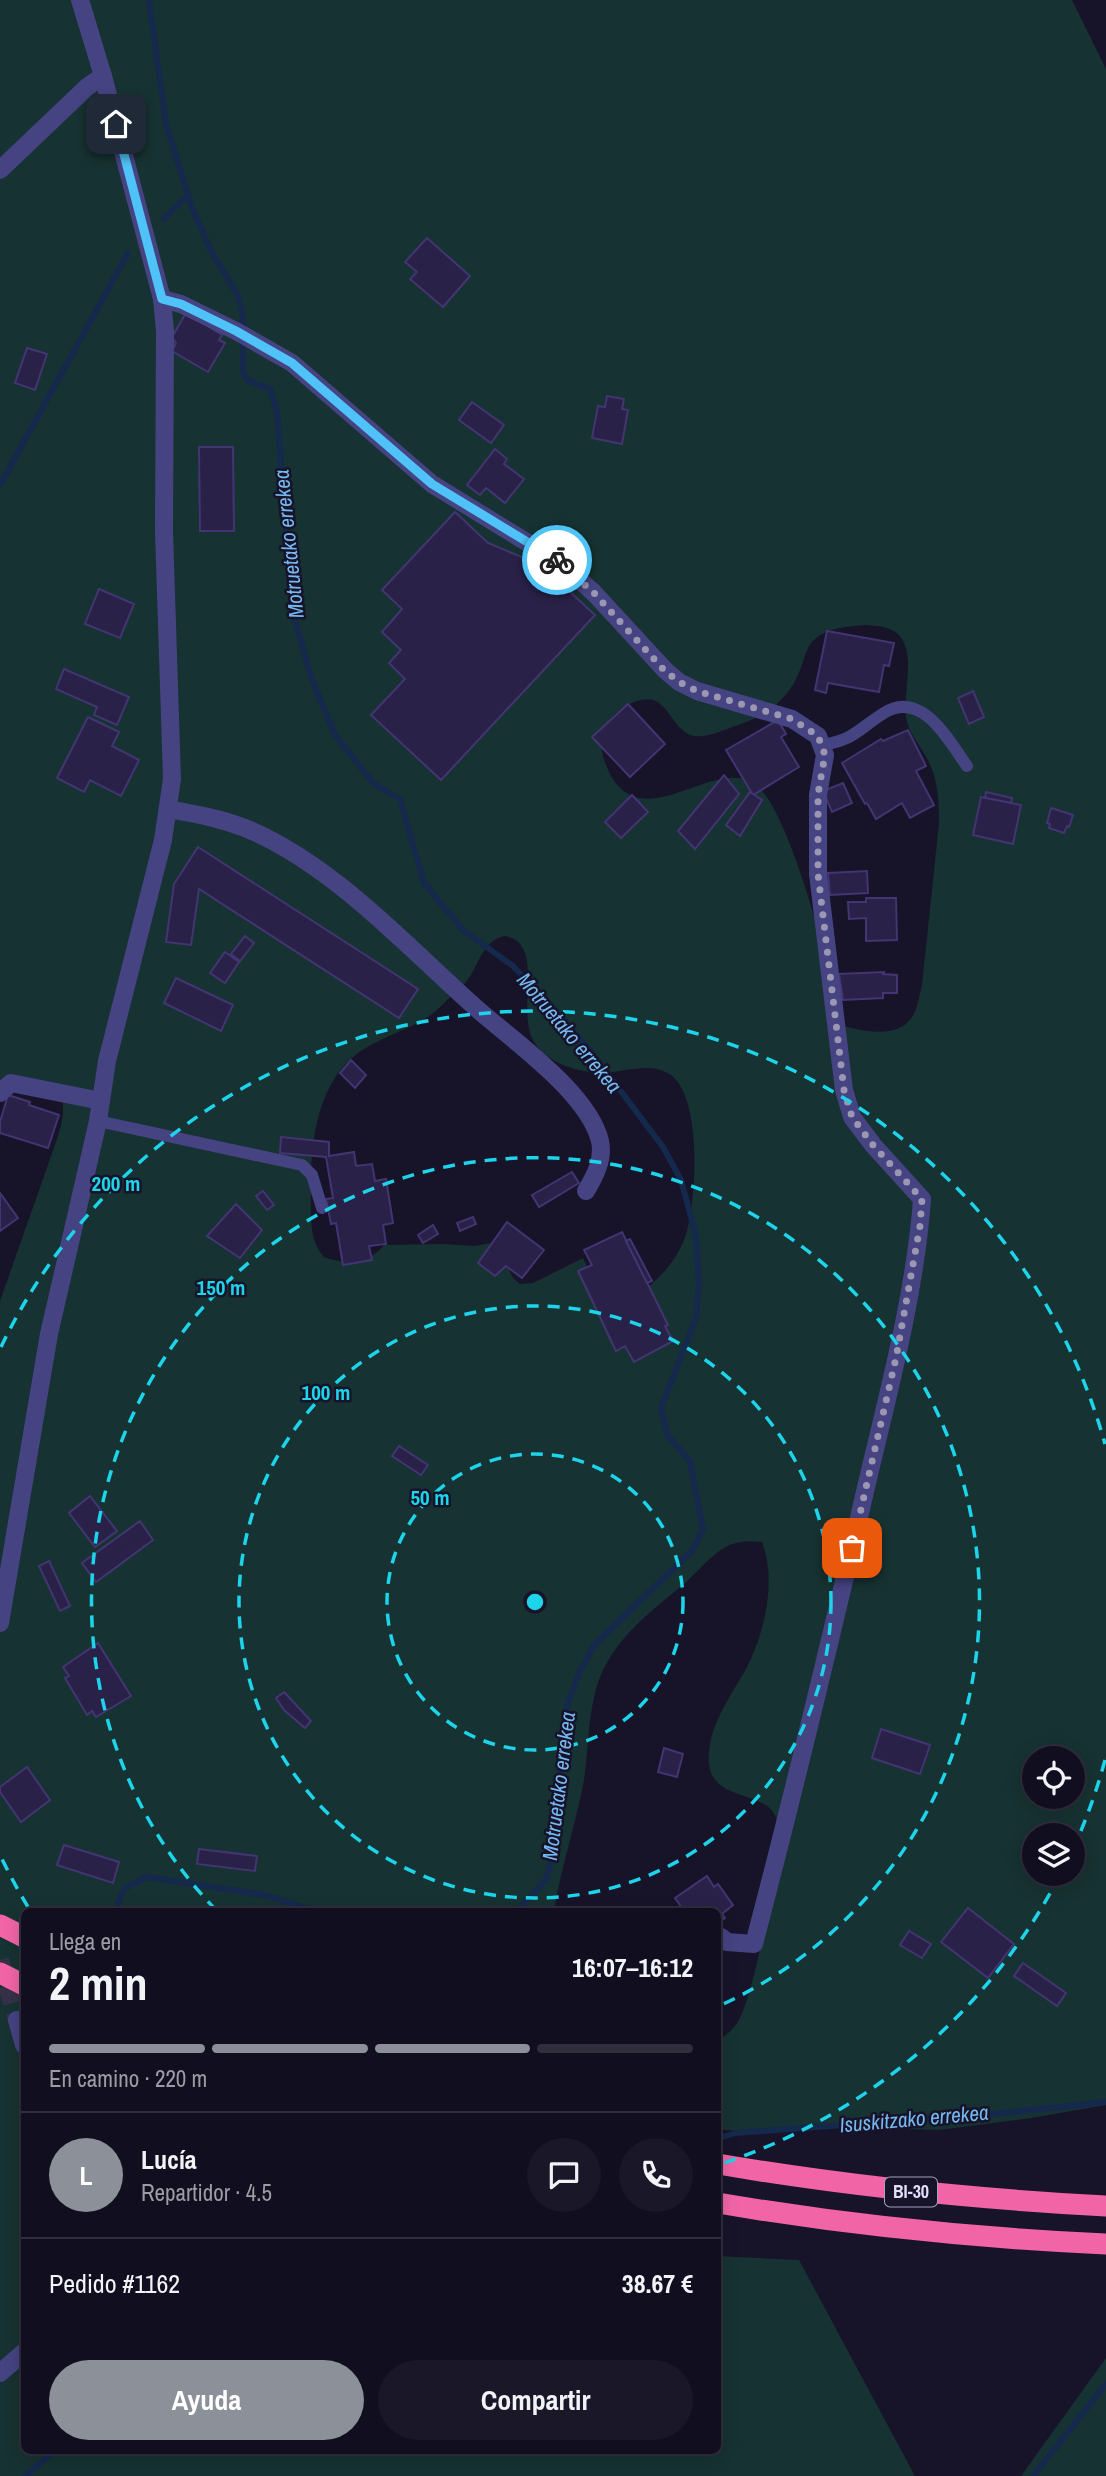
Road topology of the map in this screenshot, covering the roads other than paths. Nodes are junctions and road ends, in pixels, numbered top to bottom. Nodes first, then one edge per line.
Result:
1 (80, 0) edge
2 (103, 76) junction
3 (0, 170) edge
4 (162, 299) junction
5 (821, 745) junction
6 (967, 766) dead end
7 (168, 809) junction
8 (0, 1093) edge
9 (101, 1101) junction
10 (98, 1121) junction
11 (586, 1191) dead end
12 (321, 1208) dead end
13 (0, 1623) edge
14 (0, 1925) edge
15 (21, 1936) edge
16 (721, 1937) dead end
17 (0, 1973) edge
18 (21, 1983) edge
19 (17, 2020) tunnel mouth
20 (21, 2034) edge
21 (721, 2164) edge
22 (721, 2203) edge
23 (1106, 2206) edge
24 (1106, 2244) edge
25 (21, 2355) edge
26 (0, 2373) edge

1 - 2 street
2 - 3 street
2 - 4 street
4 - 5 street
4 - 7 street
5 - 6 lane
5 - 16 street
7 - 9 street
7 - 11 street
8 - 9 street
9 - 10 street
10 - 12 lane
10 - 13 street
14 - 15 highway
17 - 18 highway
19 - 20 street
21 - 23 highway, BI-30
22 - 24 highway, BI-30
25 - 26 street

